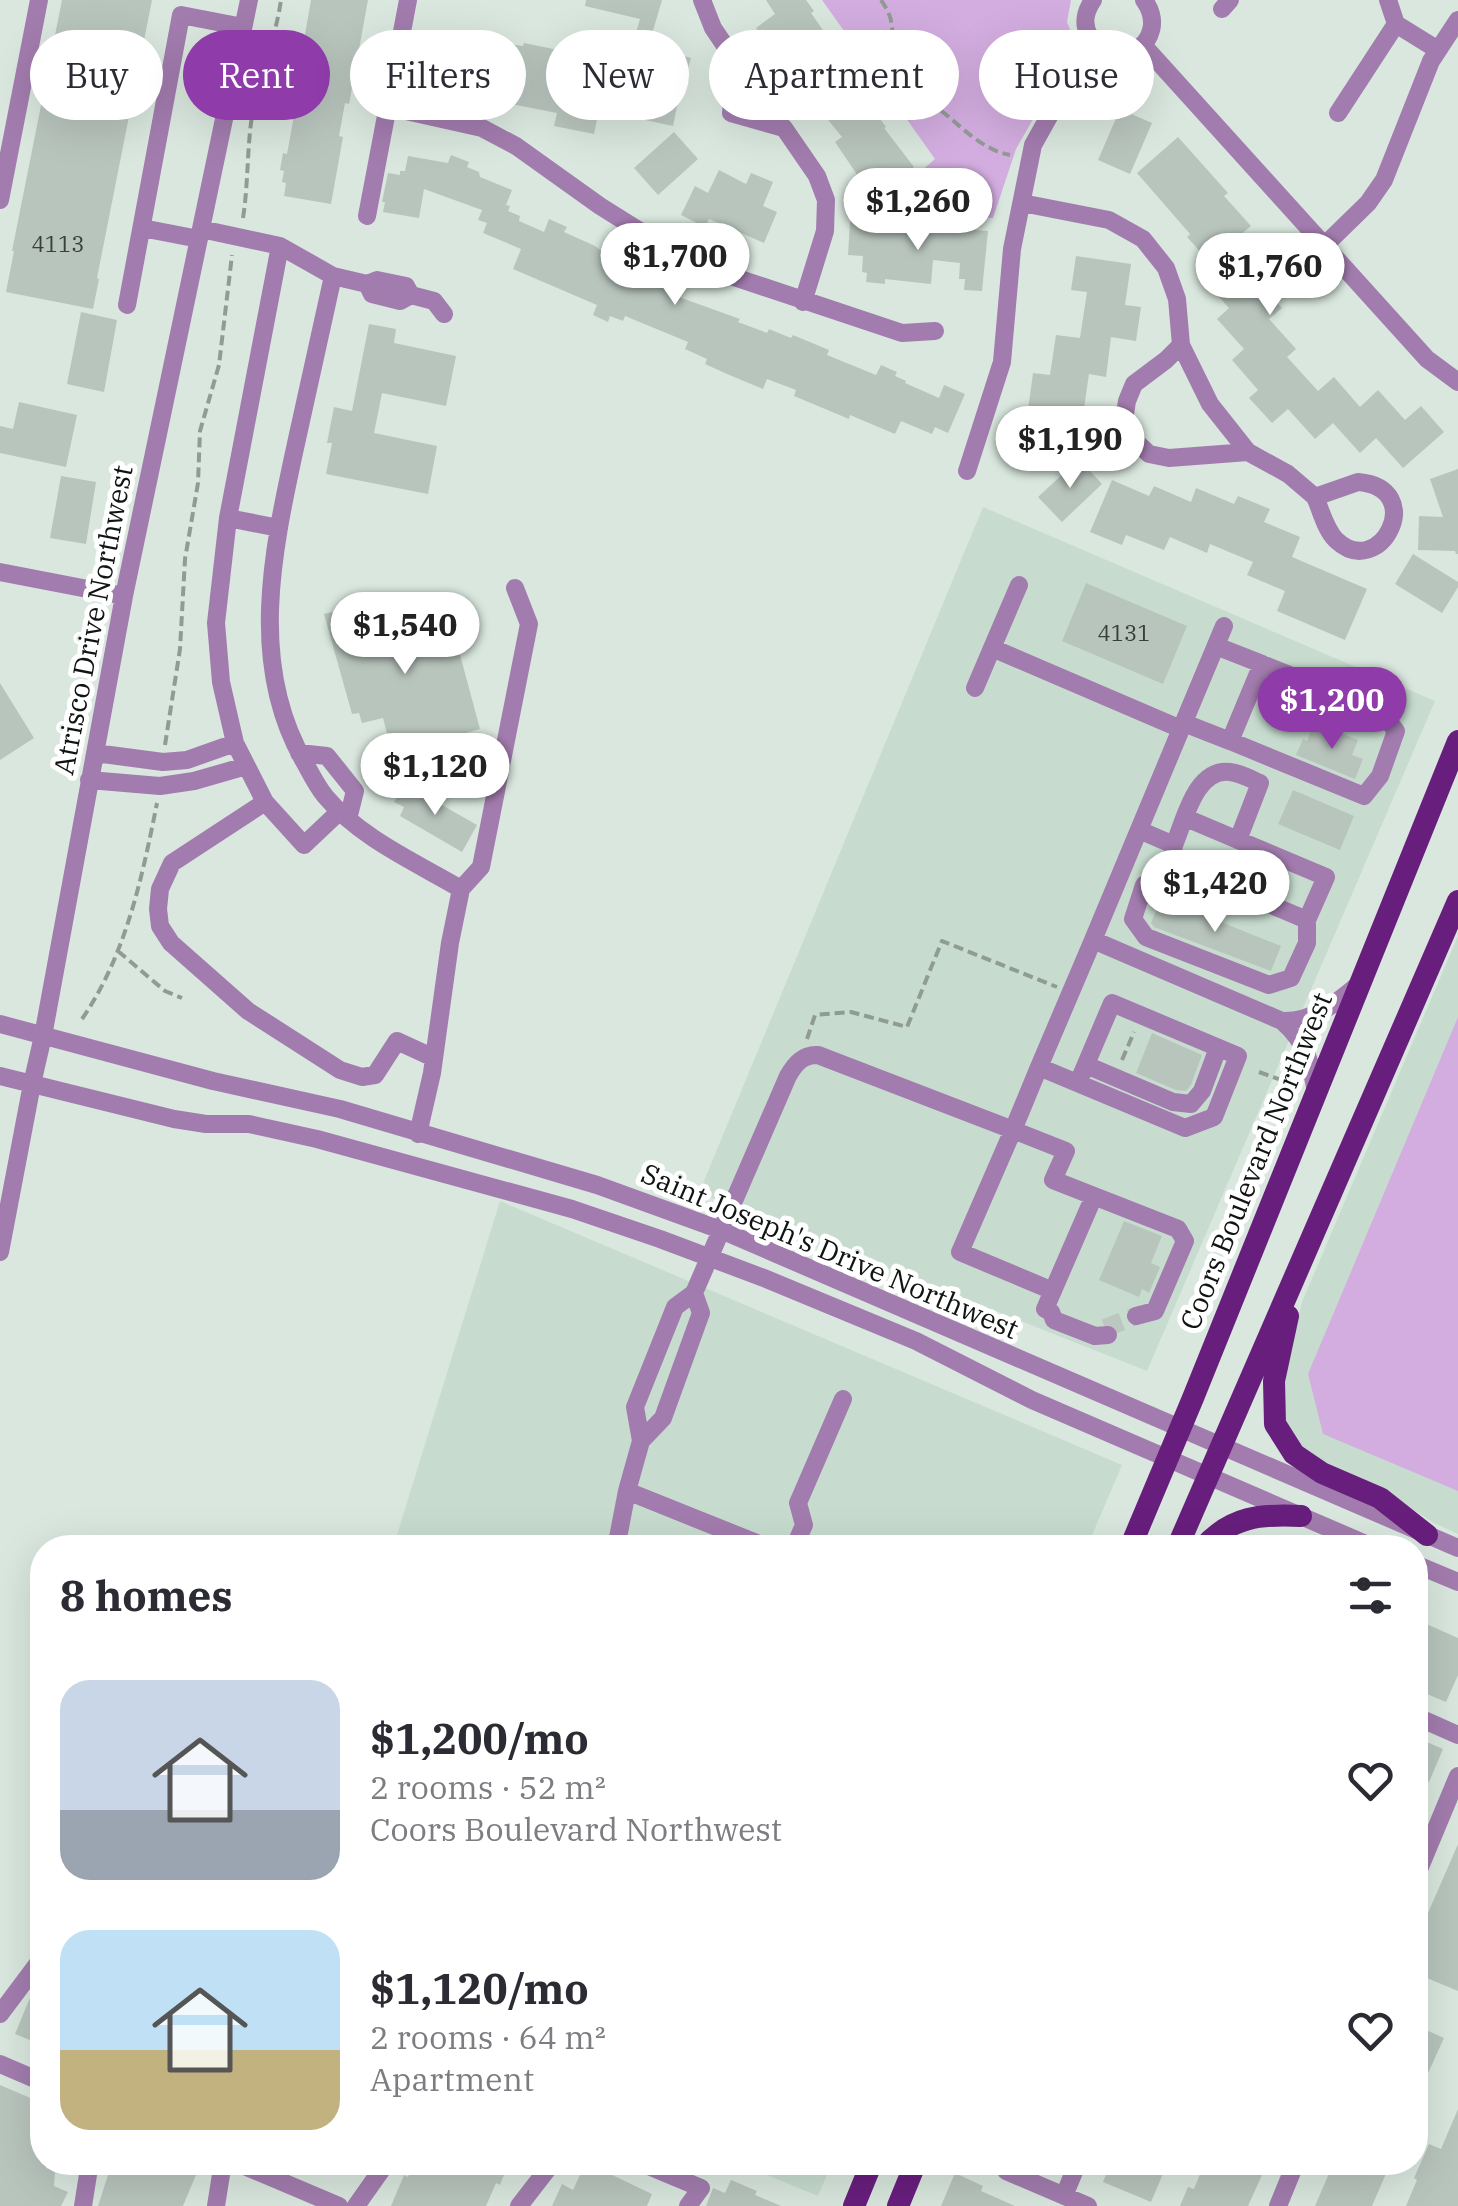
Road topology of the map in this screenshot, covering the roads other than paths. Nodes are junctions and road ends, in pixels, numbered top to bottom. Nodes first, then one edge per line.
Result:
1 (39, 0) edge
2 (248, 0) edge
3 (408, 0) edge
4 (702, 0) edge
5 (1093, 0) edge
6 (1388, 0) edge
7 (1146, 1) edge
8 (1458, 20) edge
9 (1396, 24) junction
10 (243, 27) junction
11 (402, 30) edge
12 (1086, 30) edge
13 (1151, 30) edge
14 (1438, 50) junction
15 (1154, 57) edge
16 (1338, 113) dead end
17 (385, 120) edge
18 (446, 120) edge
19 (1047, 120) edge
20 (0, 200) edge
21 (1022, 203) junction
22 (367, 216) dead end
23 (142, 228) junction
24 (200, 234) junction
25 (1325, 245) junction
26 (280, 246) junction
27 (334, 276) junction
28 (803, 302) junction
29 (127, 305) dead end
30 (444, 314) dead end
31 (934, 331) dead end
32 (1182, 345) junction
33 (1458, 382) edge
34 (1248, 452) junction
35 (968, 471) dead end
36 (1315, 496) junction
37 (228, 518) junction
38 (278, 528) junction
39 (0, 572) edge
40 (1019, 585) dead end
41 (515, 588) dead end
42 (124, 596) junction
43 (1224, 626) dead end
44 (1216, 646) junction
45 (992, 648) junction
46 (1262, 664) junction
47 (975, 688) dead end
48 (1182, 726) junction
49 (1230, 741) junction
50 (1458, 741) edge
51 (235, 743) junction
52 (95, 753) junction
53 (299, 753) junction
54 (246, 766) junction
55 (89, 780) junction
56 (264, 802) junction
57 (344, 815) junction
58 (1186, 818) junction
59 (1139, 830) junction
60 (1238, 840) junction
61 (1174, 845) junction
62 (1176, 864) junction
63 (462, 890) junction
64 (1458, 901) edge
65 (1307, 920) junction
66 (1093, 940) junction
67 (1360, 983) junction
68 (1282, 1021) junction
69 (0, 1024) edge
70 (43, 1036) junction
71 (1218, 1048) junction
72 (434, 1058) junction
73 (1086, 1065) junction
74 (1039, 1067) junction
75 (0, 1076) edge
76 (1078, 1083) junction
77 (32, 1084) junction
78 (1316, 1092) junction
79 (1014, 1130) junction
80 (418, 1134) junction
81 (1094, 1196) junction
82 (721, 1230) junction
83 (0, 1252) edge
84 (710, 1257) junction
85 (1299, 1267) junction
86 (1053, 1290) junction
87 (694, 1293) junction
88 (1137, 1320) tunnel mouth
89 (1106, 1332) tunnel mouth
90 (843, 1399) dead end
91 (1180, 1429) junction
92 (641, 1441) junction
93 (1221, 1447) junction
94 (1168, 1458) junction
95 (1208, 1475) junction
96 (627, 1491) junction
97 (1301, 1516) junction
98 (619, 1535) edge
99 (737, 1535) edge
100 (800, 1535) edge
101 (1135, 1535) edge
102 (1183, 1535) edge
103 (1214, 1535) edge
104 (1345, 1535) edge
105 (1427, 1535) joint
106 (1428, 1535) edge
107 (1458, 1548) edge
108 (1428, 1569) edge
109 (1458, 1582) edge
110 (1428, 1722) edge
111 (1458, 1735) edge
112 (1458, 1776) edge
113 (1428, 1848) edge
114 (30, 1974) edge
115 (0, 2014) edge
116 (0, 2064) edge
117 (30, 2077) edge
118 (88, 2175) edge
119 (221, 2175) edge
120 (266, 2175) edge
121 (378, 2175) edge
122 (543, 2175) edge
123 (670, 2175) edge
124 (867, 2175) edge
125 (911, 2175) edge
126 (1015, 2175) edge
127 (1073, 2175) edge
128 (1291, 2175) edge
129 (1064, 2196) junction
130 (83, 2206) edge
131 (216, 2206) edge
132 (339, 2206) edge
133 (356, 2206) edge
134 (520, 2206) edge
135 (688, 2206) edge
136 (854, 2206) edge
137 (898, 2206) edge
138 (1088, 2206) edge
139 (1278, 2206) edge

1 - 20 street
2 - 10 street, Atrisco Drive Northwest
3 - 11 street
4 - 28 street
5 - 12 street
6 - 9 street
7 - 13 street
8 - 14 street
9 - 14 street
9 - 16 street
10 - 23 street
10 - 24 street, Atrisco Drive Northwest
14 - 25 street
15 - 25 street
17 - 22 street
18 - 28 street
19 - 21 street
21 - 32 street
21 - 35 street
23 - 24 street
23 - 29 street
24 - 26 street
24 - 42 street, Atrisco Drive Northwest
25 - 33 street
26 - 27 street
26 - 37 street
27 - 30 street
27 - 38 street
28 - 31 street
32 - 34 street
32 - 34 street
34 - 36 street
36 - 36 street
37 - 38 street
37 - 51 street
38 - 53 street
39 - 42 street
40 - 45 street
41 - 63 street
42 - 52 street, Atrisco Drive Northwest
43 - 44 street
44 - 46 street
44 - 48 street
45 - 47 street
45 - 48 street
46 - 49 street
46 - 49 street
48 - 49 street
48 - 59 street
50 - 67 main road, Coors Boulevard Northwest
51 - 52 street
51 - 54 street
52 - 55 street, Atrisco Drive Northwest
53 - 57 street
53 - 57 street
54 - 55 street
54 - 56 street
55 - 70 street, Atrisco Drive Northwest
56 - 57 street
56 - 72 street
57 - 63 street
58 - 60 street
58 - 60 street
58 - 61 street
59 - 61 street
59 - 66 street
60 - 65 street
61 - 62 street
62 - 65 street
62 - 65 street
63 - 72 street
64 - 85 main road
66 - 68 street
66 - 74 street
67 - 68 street
67 - 78 main road, Coors Boulevard Northwest
68 - 78 street
69 - 70 street, Saint Joseph's Drive Northwest
70 - 77 street, Atrisco Drive Northwest
70 - 80 street, Saint Joseph's Drive Northwest
71 - 73 street
71 - 73 street
71 - 76 street
72 - 80 street
73 - 76 street
74 - 76 street
74 - 79 street
75 - 77 street, Saint Joseph's Drive Northwest
77 - 83 street, Atrisco Drive Northwest
77 - 84 street, Saint Joseph's Drive Northwest
78 - 91 main road, Coors Boulevard Northwest
79 - 81 street
79 - 82 street
79 - 86 street
80 - 82 street, Saint Joseph's Drive Northwest
81 - 86 street
81 - 88 street
82 - 84 street
82 - 91 street, Saint Joseph's Drive Northwest
84 - 87 street
84 - 94 street, Saint Joseph's Drive Northwest
85 - 93 main road
85 - 105 main road
86 - 89 street
87 - 92 street
87 - 92 street
90 - 100 street
91 - 93 street, Saint Joseph's Drive Northwest
91 - 94 main road, Coors Boulevard Northwest
92 - 96 street
93 - 95 main road
93 - 105 street, Saint Joseph's Drive Northwest
94 - 95 street, Saint Joseph's Drive Northwest
94 - 101 main road, Coors Boulevard Northwest
95 - 97 street, Saint Joseph's Drive Northwest
95 - 102 main road
96 - 98 street
96 - 99 street
97 - 103 main road
97 - 104 street, Saint Joseph's Drive Northwest
106 - 107 street, Saint Joseph's Drive Northwest
108 - 109 street
110 - 111 street
112 - 113 street
114 - 115 street
116 - 117 street
118 - 130 street
119 - 131 street
120 - 132 street
121 - 133 street
122 - 134 street
123 - 135 street
124 - 136 main road
125 - 137 main road
126 - 129 street
127 - 129 street
128 - 139 street
129 - 138 street

